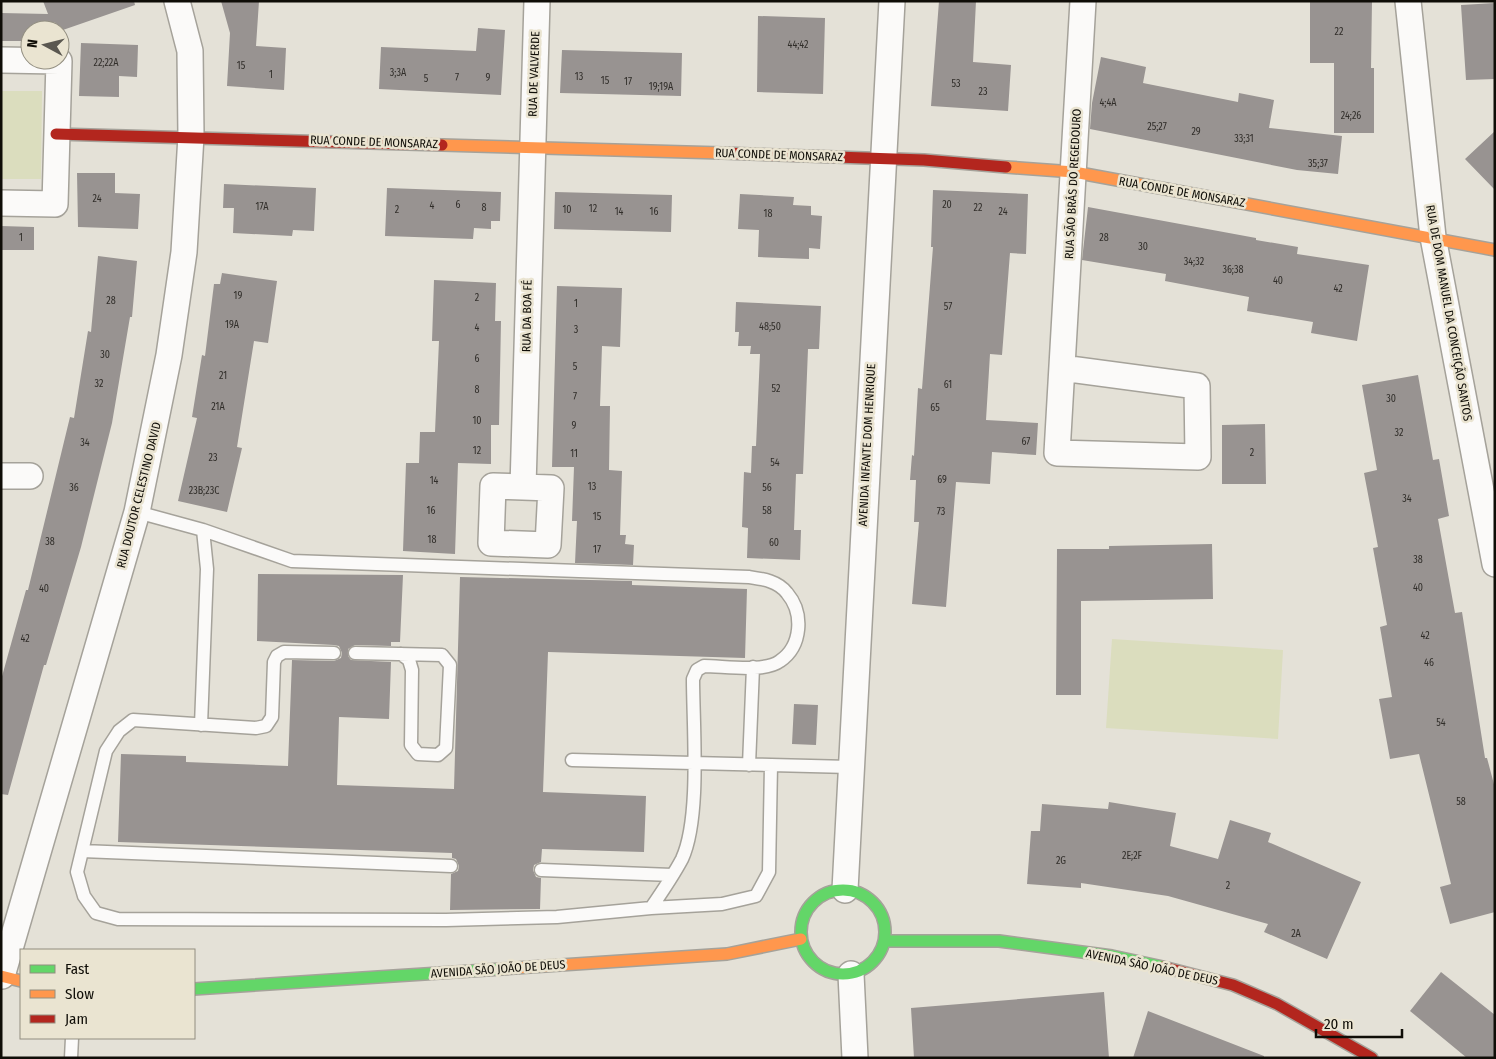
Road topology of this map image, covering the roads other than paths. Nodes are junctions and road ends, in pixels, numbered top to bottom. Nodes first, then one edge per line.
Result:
1 (177, 1) edge
2 (537, 1) edge
3 (892, 1) edge
4 (1083, 1) edge
5 (1408, 1) edge
6 (1, 60) edge
7 (56, 134) junction
8 (191, 136) junction
9 (532, 146) junction
10 (883, 159) junction
11 (1074, 172) junction
12 (1, 203) edge
13 (1433, 237) junction
14 (1495, 250) edge
15 (1062, 368) junction
16 (1, 476) edge
17 (30, 476) dead end
18 (523, 487) dead end
19 (137, 512) junction
20 (203, 530) junction
21 (1495, 564) edge
22 (334, 653) dead end
23 (356, 653) dead end
24 (401, 654) junction
25 (753, 667) junction
26 (201, 726) junction
27 (572, 760) dead end
28 (694, 763) junction
29 (749, 765) junction
30 (771, 765) junction
31 (850, 767) junction
32 (82, 851) junction
33 (451, 866) dead end
34 (541, 870) dead end
35 (672, 875) junction
36 (845, 890) junction
37 (652, 908) junction
38 (800, 939) junction
39 (884, 941) junction
40 (851, 974) junction
41 (8, 978) edge
42 (195, 989) edge
43 (72, 1039) edge
44 (71, 1058) edge
45 (855, 1058) edge
46 (1372, 1058) edge

1 - 8 street, RUA DOUTOR CELESTINO DAVID
2 - 9 street, RUA DE VALVERDE
3 - 10 street, AVENIDA INFANTE DOM HENRIQUE
4 - 11 street, RUA SÃO BRÁS DO REGEDOURO
5 - 13 street, RUA DE DOM MANUEL DA CONCEIÇÃO SANTOS
6 - 7 street
7 - 8 street, RUA CONDE DE MONSARAZ
7 - 12 street
8 - 9 street, RUA CONDE DE MONSARAZ
8 - 19 street, RUA DOUTOR CELESTINO DAVID
9 - 10 street, RUA CONDE DE MONSARAZ
9 - 18 street, RUA DA BOA FÉ
10 - 11 street, RUA CONDE DE MONSARAZ
10 - 31 street, AVENIDA INFANTE DOM HENRIQUE
11 - 13 street, RUA CONDE DE MONSARAZ
11 - 15 street, RUA SÃO BRÁS DO REGEDOURO
13 - 14 street, RUA CONDE DE MONSARAZ
13 - 21 street, RUA DE DOM MANUEL DA CONCEIÇÃO SANTOS
15 - 15 street, RUA SÃO BRÁS DO REGEDOURO
16 - 17 street
19 - 20 lane
19 - 41 street, RUA DOUTOR CELESTINO DAVID
20 - 25 lane
20 - 26 lane
22 - 26 lane
23 - 24 lane
24 - 24 lane
25 - 28 lane
25 - 29 lane
26 - 32 lane
27 - 28 lane
28 - 29 lane
28 - 35 lane
29 - 30 lane
30 - 31 lane
30 - 37 lane
31 - 36 street, AVENIDA INFANTE DOM HENRIQUE
32 - 33 lane
32 - 37 lane
34 - 35 lane
35 - 37 lane
36 - 38 street
36 - 39 street
38 - 40 street
38 - 42 street, AVENIDA SÃO JOÃO DE DEUS
39 - 40 street
39 - 46 street, AVENIDA SÃO JOÃO DE DEUS
40 - 45 street
43 - 44 lane

